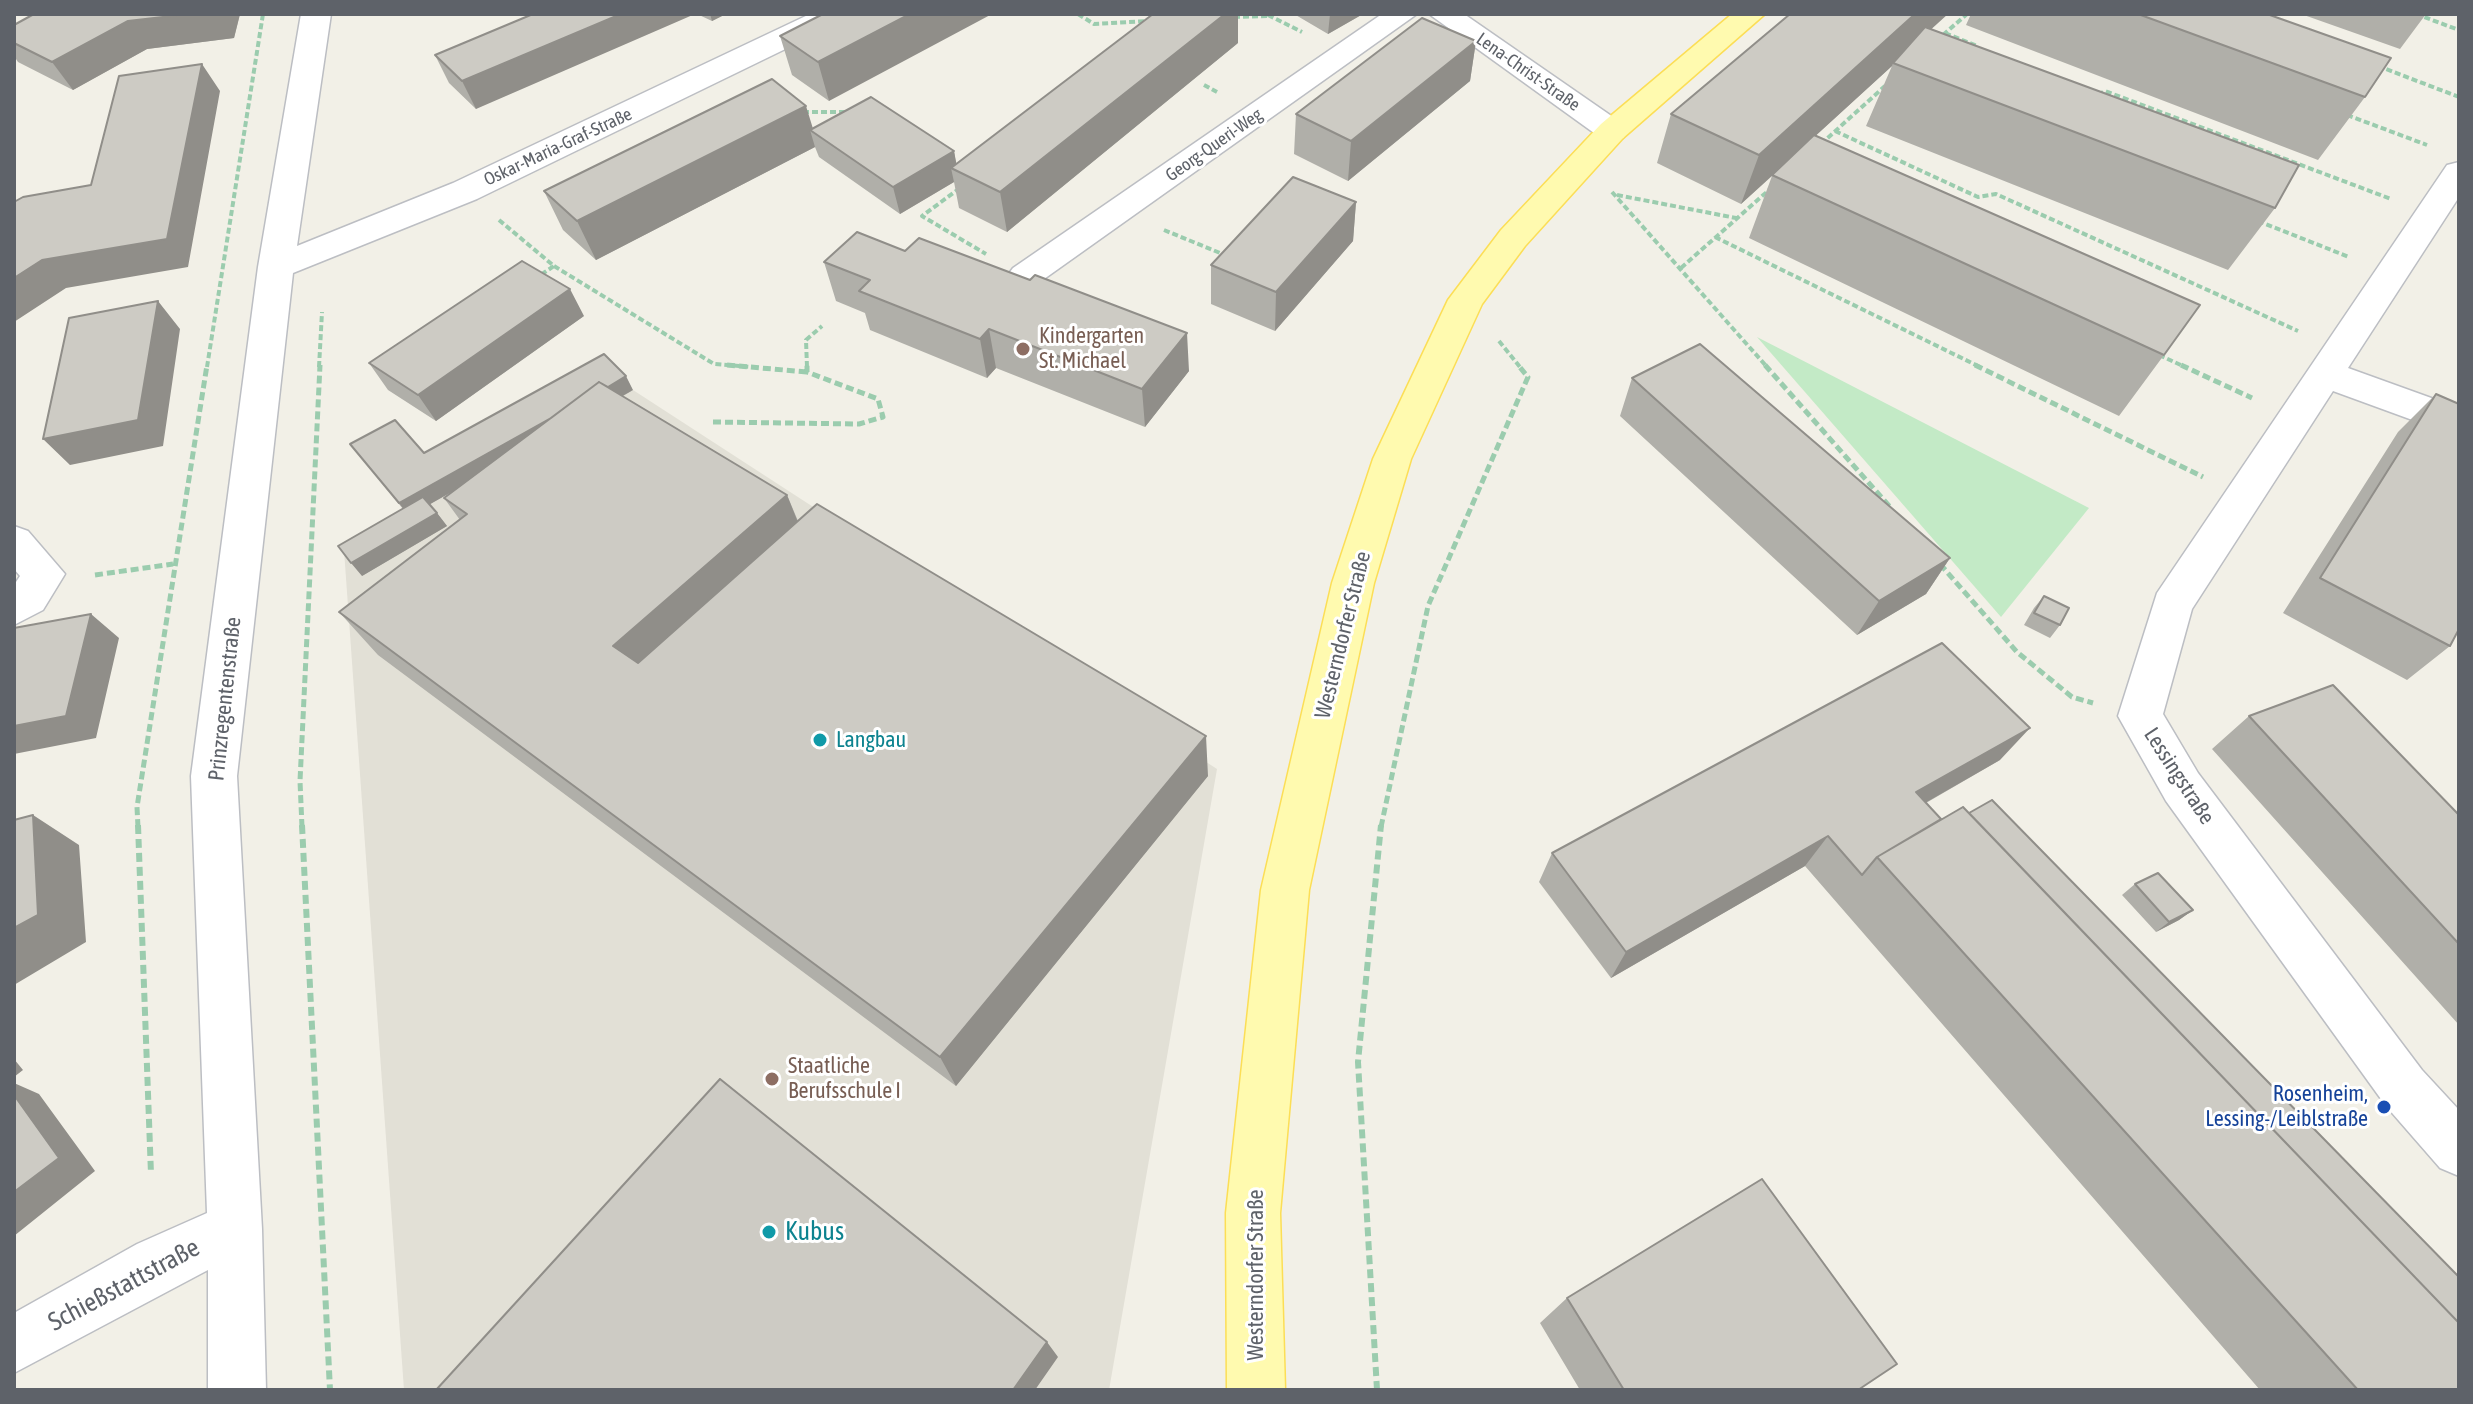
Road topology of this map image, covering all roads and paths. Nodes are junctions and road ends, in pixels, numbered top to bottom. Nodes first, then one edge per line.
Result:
1 (316, 14) edge
2 (834, 14) edge
3 (1078, 14) edge
4 (1402, 14) edge
5 (1444, 14) edge
6 (1750, 14) edge
7 (1967, 14) edge
8 (2416, 14) edge
9 (1269, 16) edge
10 (1222, 18) edge
11 (1158, 21) edge
12 (2459, 30) edge
13 (1945, 33) junction
14 (1934, 43) edge
15 (1987, 50) edge
16 (2371, 64) edge
17 (1886, 85) edge
18 (2086, 90) edge
19 (2459, 97) edge
20 (792, 112) edge
21 (854, 112) edge
22 (2344, 113) edge
23 (1612, 131) junction
24 (1835, 131) junction
25 (1815, 149) edge
26 (2445, 160) edge
27 (1572, 174) junction
28 (1778, 182) edge
29 (967, 183) edge
30 (465, 191) junction
31 (1617, 195) junction
32 (1119, 211) junction
33 (2432, 214) junction
34 (1737, 218) junction
35 (2251, 218) edge
36 (1715, 237) junction
37 (1233, 259) edge
38 (554, 266) junction
39 (276, 267) junction
40 (1681, 268) junction
41 (2391, 275) junction
42 (1025, 276) joint
43 (528, 283) edge
44 (323, 298) dead end
45 (1466, 300) junction
46 (822, 326) dead end
47 (2152, 352) edge
48 (2333, 362) junction
49 (807, 372) junction
50 (2297, 418) junction
51 (713, 422) dead end
52 (2459, 423) edge
53 (2243, 497) junction
54 (1901, 520) edge
55 (14, 542) edge
56 (1933, 556) edge
57 (173, 564) dead end
58 (44, 574) junction
59 (14, 608) edge
60 (2140, 716) junction
61 (2459, 1149) edge
62 (235, 1229) junction
63 (14, 1344) edge
64 (237, 1390) edge
65 (330, 1390) edge
66 (1256, 1390) edge
67 (1377, 1390) edge

1 - 39 street, Prinzregentenstraße
2 - 30 street, Oskar-Maria-Graf-Straße
3 - 11 path
4 - 32 street, Georg-Queri-Weg
5 - 23 street, Lena-Christ-Straße
6 - 23 main road, Westerndorfer Straße
7 - 13 path
8 - 12 path
9 - 10 path
13 - 14 path
13 - 15 path
16 - 19 path
17 - 24 path
18 - 33 path
20 - 21 path
22 - 26 path
23 - 27 main road, Westerndorfer Straße
24 - 25 path
24 - 48 path
26 - 33 street, Lessingstraße
27 - 31 path
27 - 45 main road, Westerndorfer Straße
28 - 34 path
29 - 42 path
30 - 38 path
30 - 39 street, Oskar-Maria-Graf-Straße
31 - 34 path
31 - 40 path
32 - 37 path
32 - 42 street, Georg-Queri-Weg
33 - 41 street, Lessingstraße
34 - 36 path
35 - 41 path
36 - 40 path
36 - 53 path
38 - 43 path
38 - 49 path
39 - 62 street, Prinzregentenstraße
40 - 54 path
41 - 48 street, Lessingstraße
44 - 65 path
45 - 66 main road, Westerndorfer Straße
45 - 67 path
46 - 49 path
47 - 50 path
48 - 50 street, Lessingstraße
48 - 52 street
49 - 51 path
50 - 53 street, Lessingstraße
53 - 60 street, Lessingstraße
55 - 58 street
56 - 60 path
57 - 58 path
58 - 59 street
60 - 61 street, Lessingstraße
62 - 63 street, Schießstattstraße
62 - 64 street, Prinzregentenstraße

